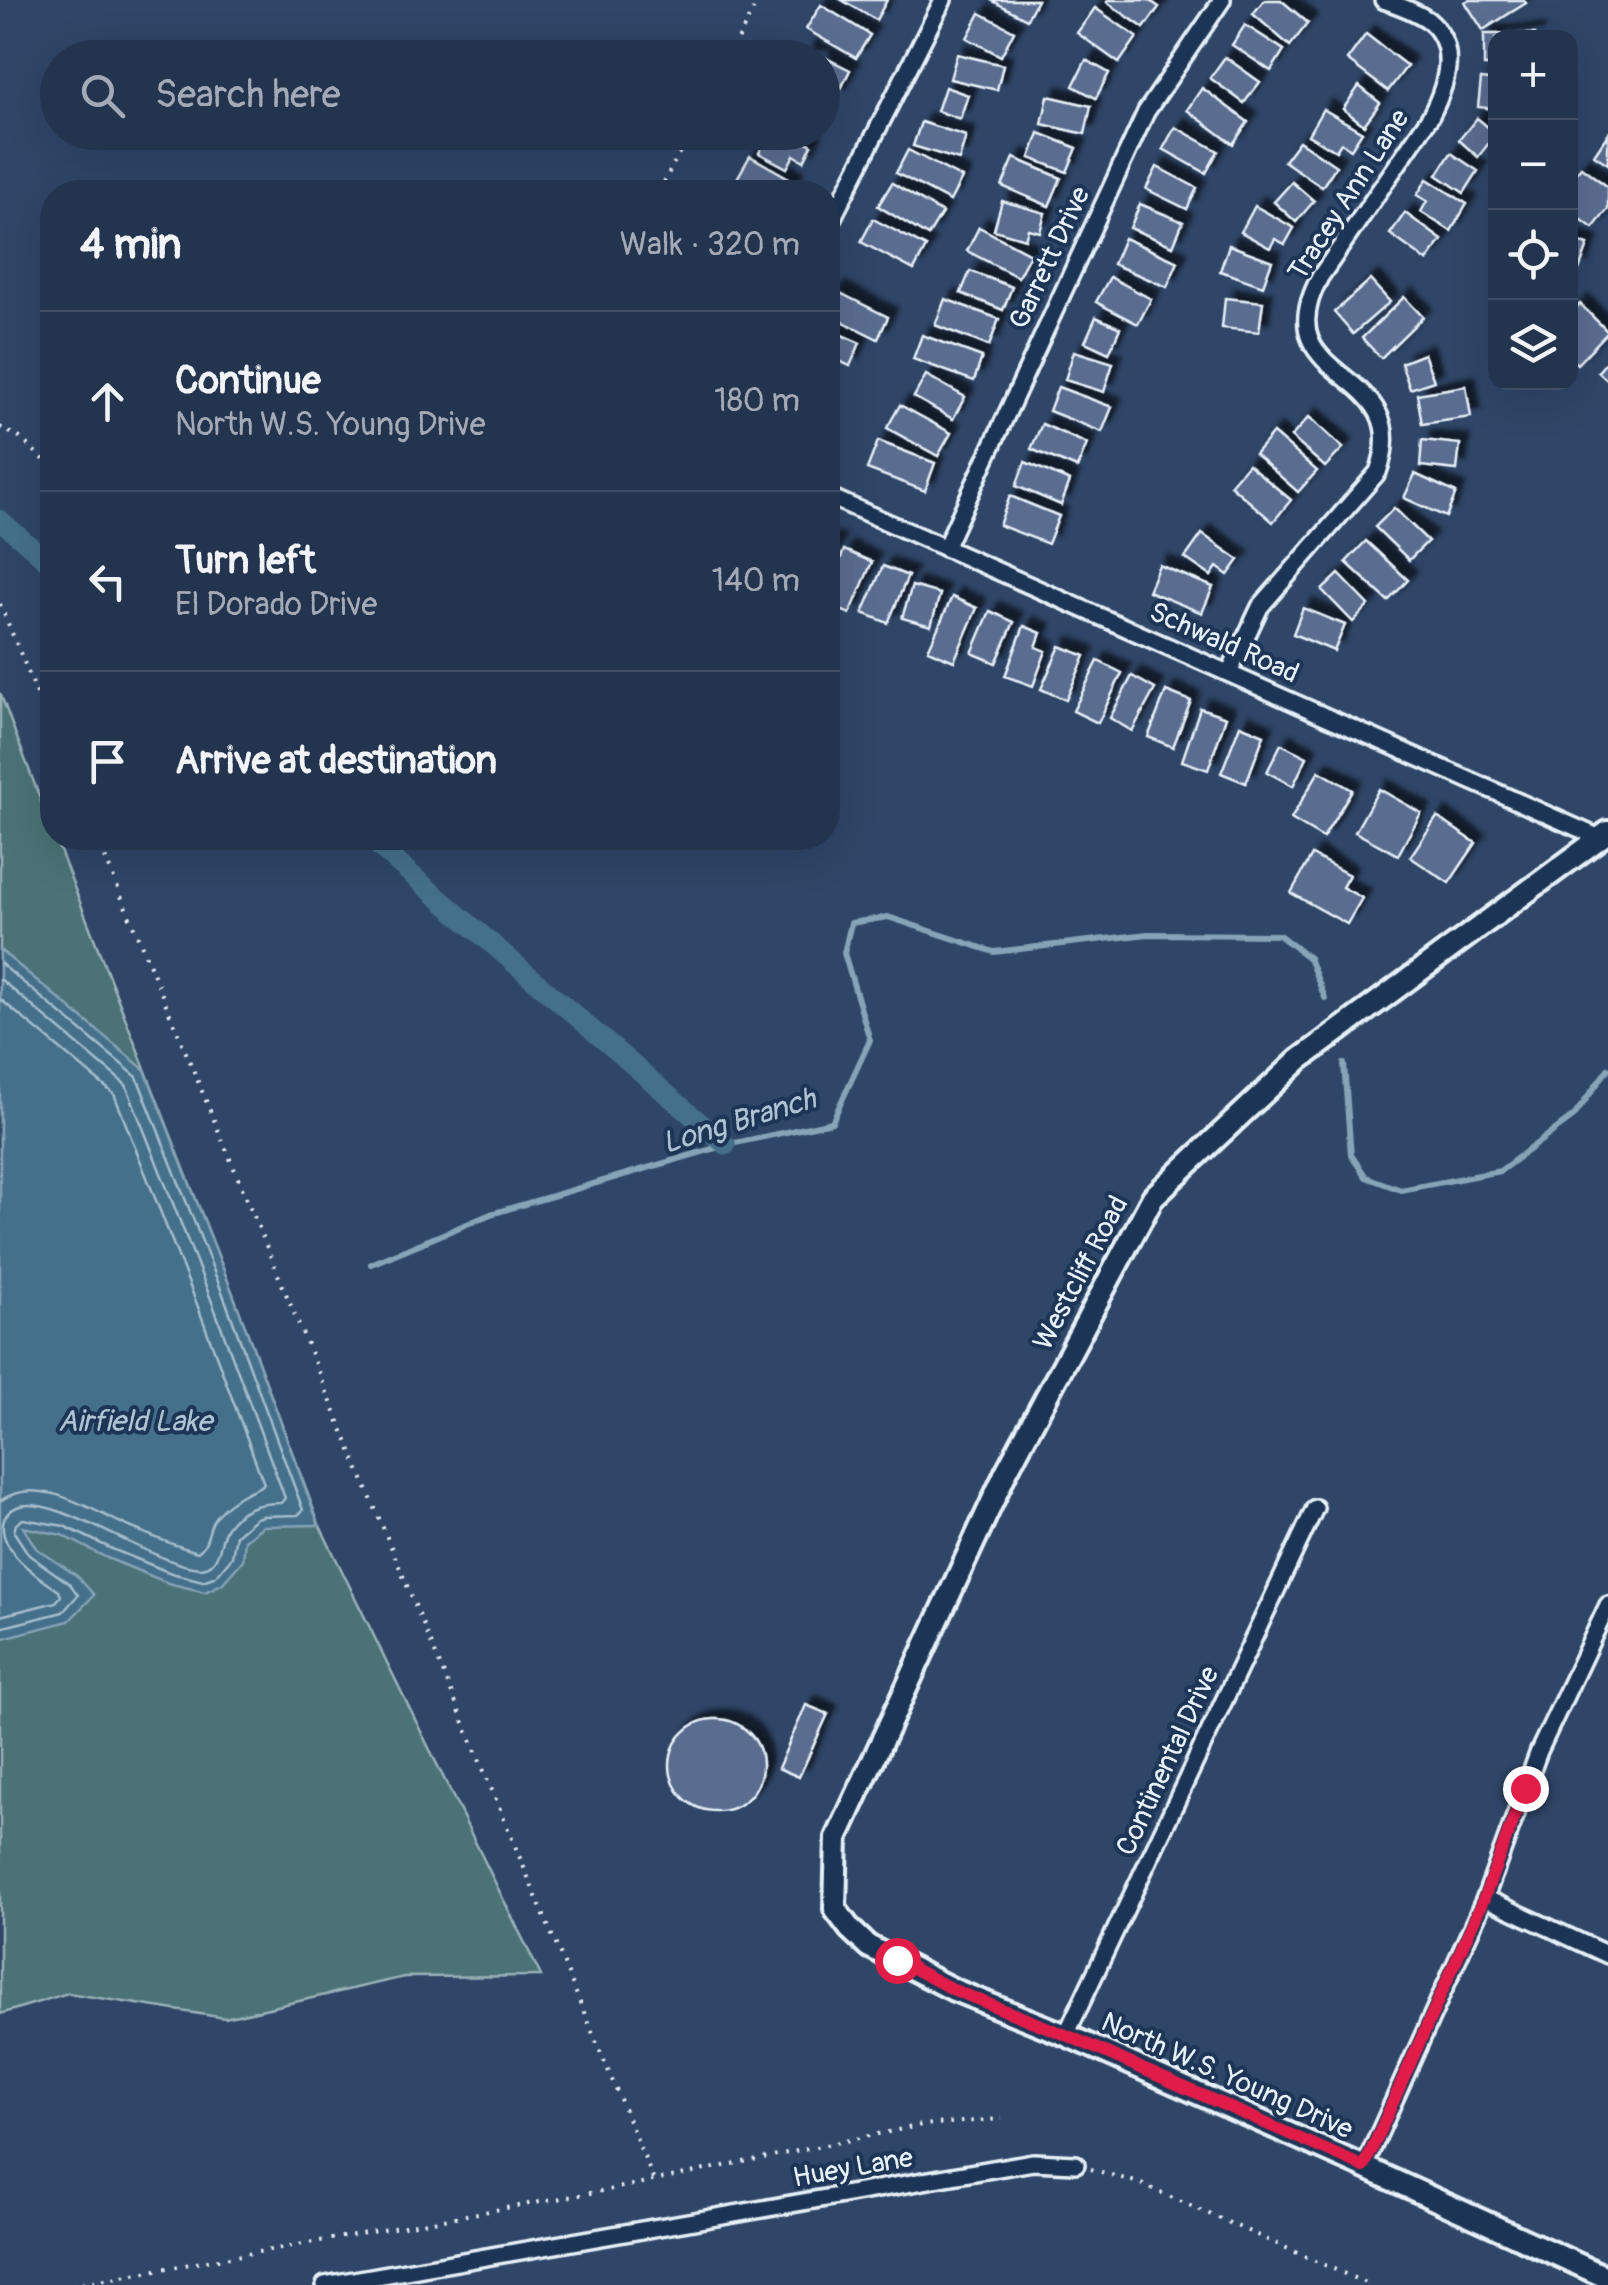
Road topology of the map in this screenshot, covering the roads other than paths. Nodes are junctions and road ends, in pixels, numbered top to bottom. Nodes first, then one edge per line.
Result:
1 (943, 0) edge
2 (1222, 0) edge
3 (1383, 0) edge
4 (840, 203) edge
5 (840, 501) edge
6 (945, 548) junction
7 (1229, 673) junction
8 (1604, 835) edge
9 (1315, 1508) dead end
10 (1608, 1604) edge
11 (1484, 1898) junction
12 (835, 1909) joint
13 (1608, 1955) edge
14 (1066, 2035) junction
15 (1076, 2164) road end
16 (1364, 2167) junction
17 (1608, 2278) edge
18 (325, 2285) edge

1 - 4 street
2 - 6 street, Garrett Drive
3 - 7 street, Tracey Ann Lane
5 - 6 street, Schwald Road
6 - 7 street, Schwald Road
7 - 8 street, Schwald Road
8 - 12 street, Westcliff Road
9 - 14 street, Continental Drive
10 - 11 street
11 - 13 street
11 - 16 street
12 - 14 street, North W.S. Young Drive
14 - 16 street, North W.S. Young Drive
15 - 18 street, Huey Lane
16 - 17 street, North W.S. Young Drive

